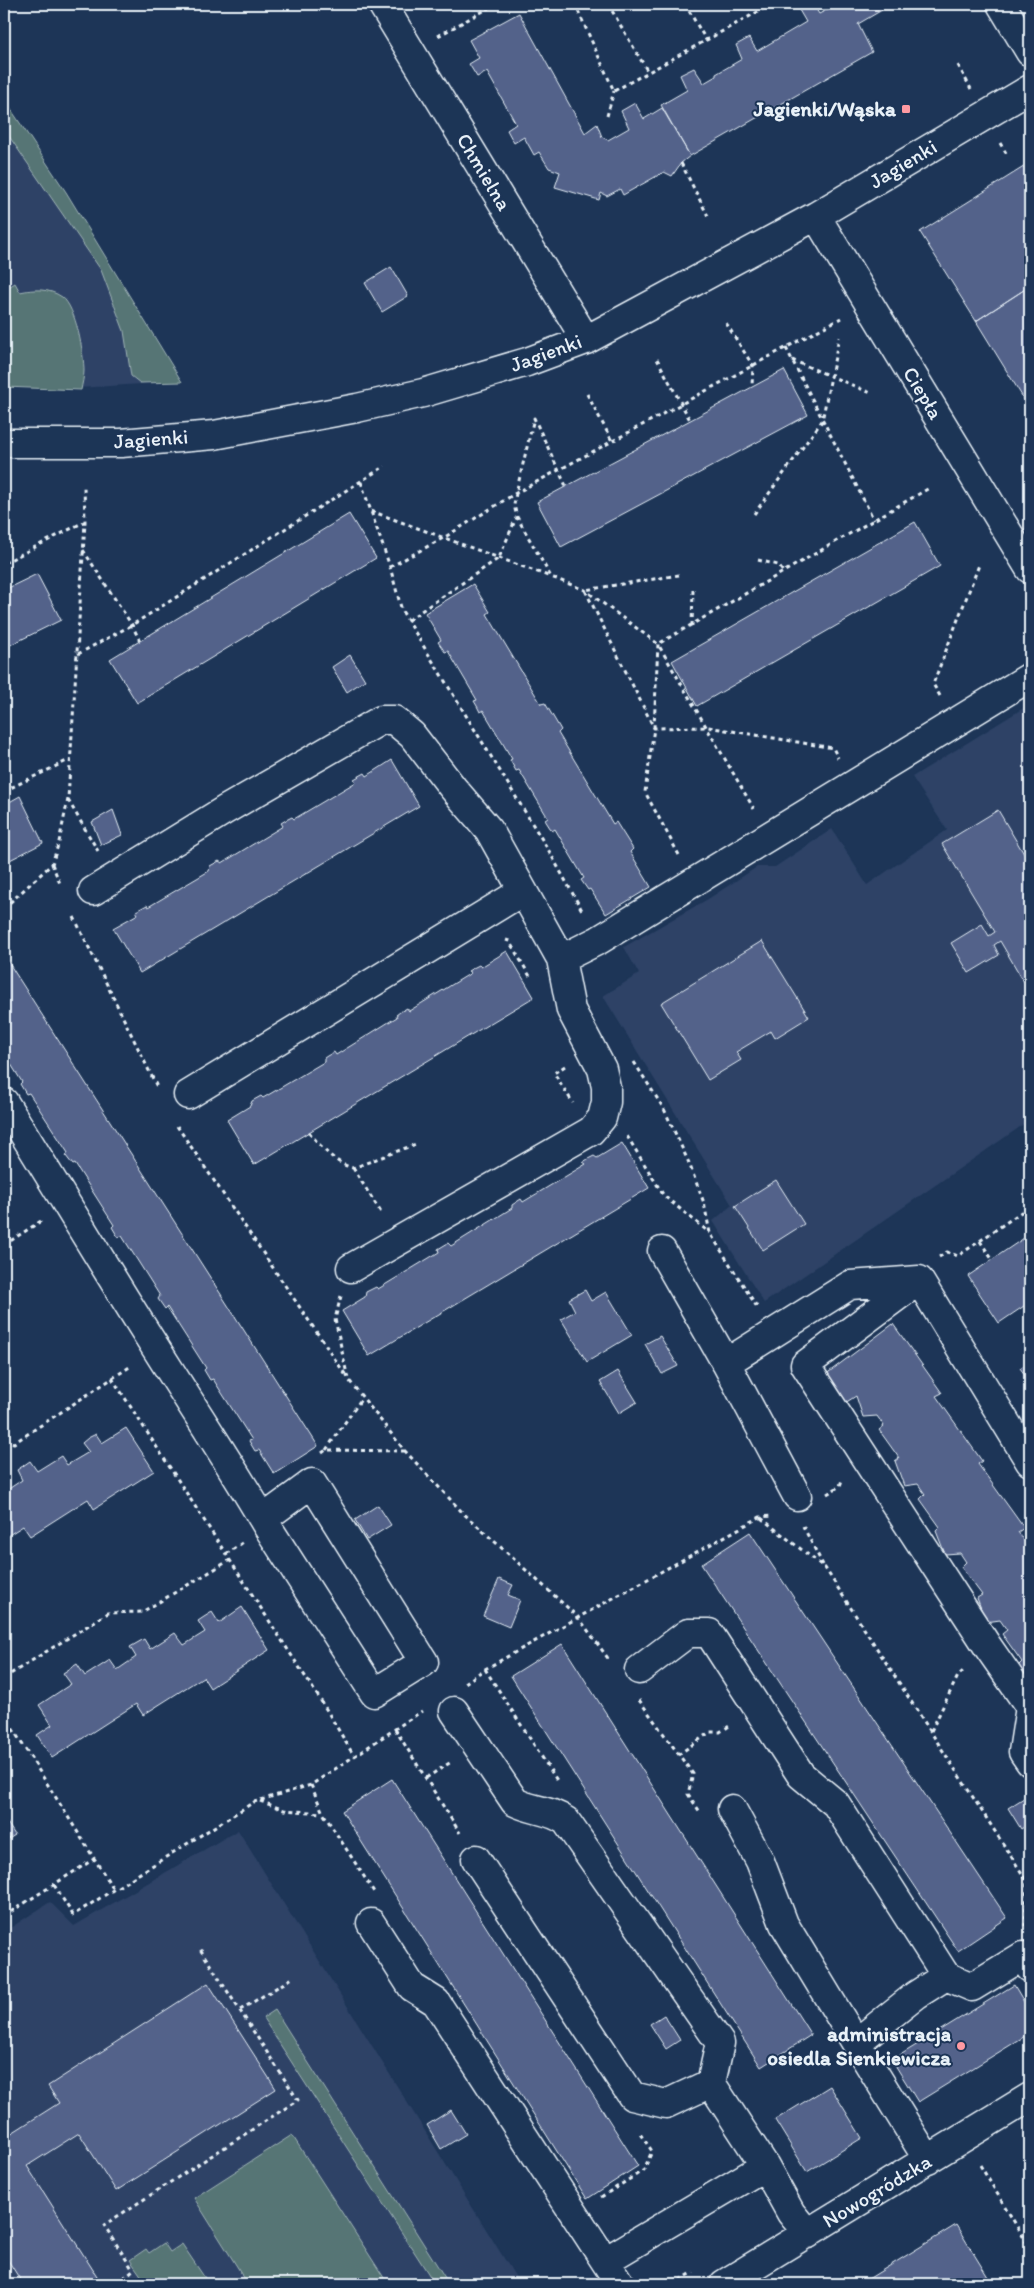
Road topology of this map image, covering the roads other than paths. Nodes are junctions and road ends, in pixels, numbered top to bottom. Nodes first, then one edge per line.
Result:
1 (382, 4) edge
2 (1001, 4) edge
3 (1030, 52) edge
4 (1030, 89) edge
5 (816, 216) junction
6 (586, 340) junction
7 (4, 443) edge
8 (1026, 552) edge
9 (1030, 677) edge
10 (93, 891) dead end
11 (522, 891) junction
12 (561, 959) junction
13 (188, 1094) dead end
14 (4, 1102) edge
15 (662, 1251) dead end
16 (351, 1268) road end
17 (919, 1280) junction
18 (726, 1363) junction
19 (1030, 1462) edge
20 (797, 1496) dead end
21 (263, 1519) junction
22 (639, 1670) dead end
23 (441, 1709) road end
24 (1030, 1762) edge
25 (732, 1810) dead end
26 (476, 1859) road end
27 (371, 1923) road end
28 (1027, 1962) edge
29 (946, 1976) junction
30 (856, 2043) junction
31 (712, 2083) junction
32 (1030, 2097) edge
33 (928, 2160) junction
34 (765, 2166) junction
35 (808, 2234) junction
36 (605, 2261) junction
37 (620, 2284) edge
38 (724, 2284) edge

1 - 6 street, Chmielna
2 - 3 street
4 - 5 street, Jagienki
5 - 6 street, Jagienki
5 - 8 street, Ciepła
6 - 7 street, Jagienki
9 - 12 street
10 - 11 street
11 - 12 street
11 - 13 street
12 - 16 street
14 - 21 street
15 - 18 street
17 - 18 street
17 - 19 street
17 - 24 street
18 - 20 street
21 - 21 street
22 - 29 street
23 - 31 street
25 - 30 street
26 - 31 street
27 - 36 street
28 - 29 street
29 - 30 street
30 - 33 street
31 - 34 street
32 - 33 street, Nowogródzka
33 - 35 street, Nowogródzka
34 - 35 street
34 - 36 street
35 - 38 street, Nowogródzka
36 - 37 street

